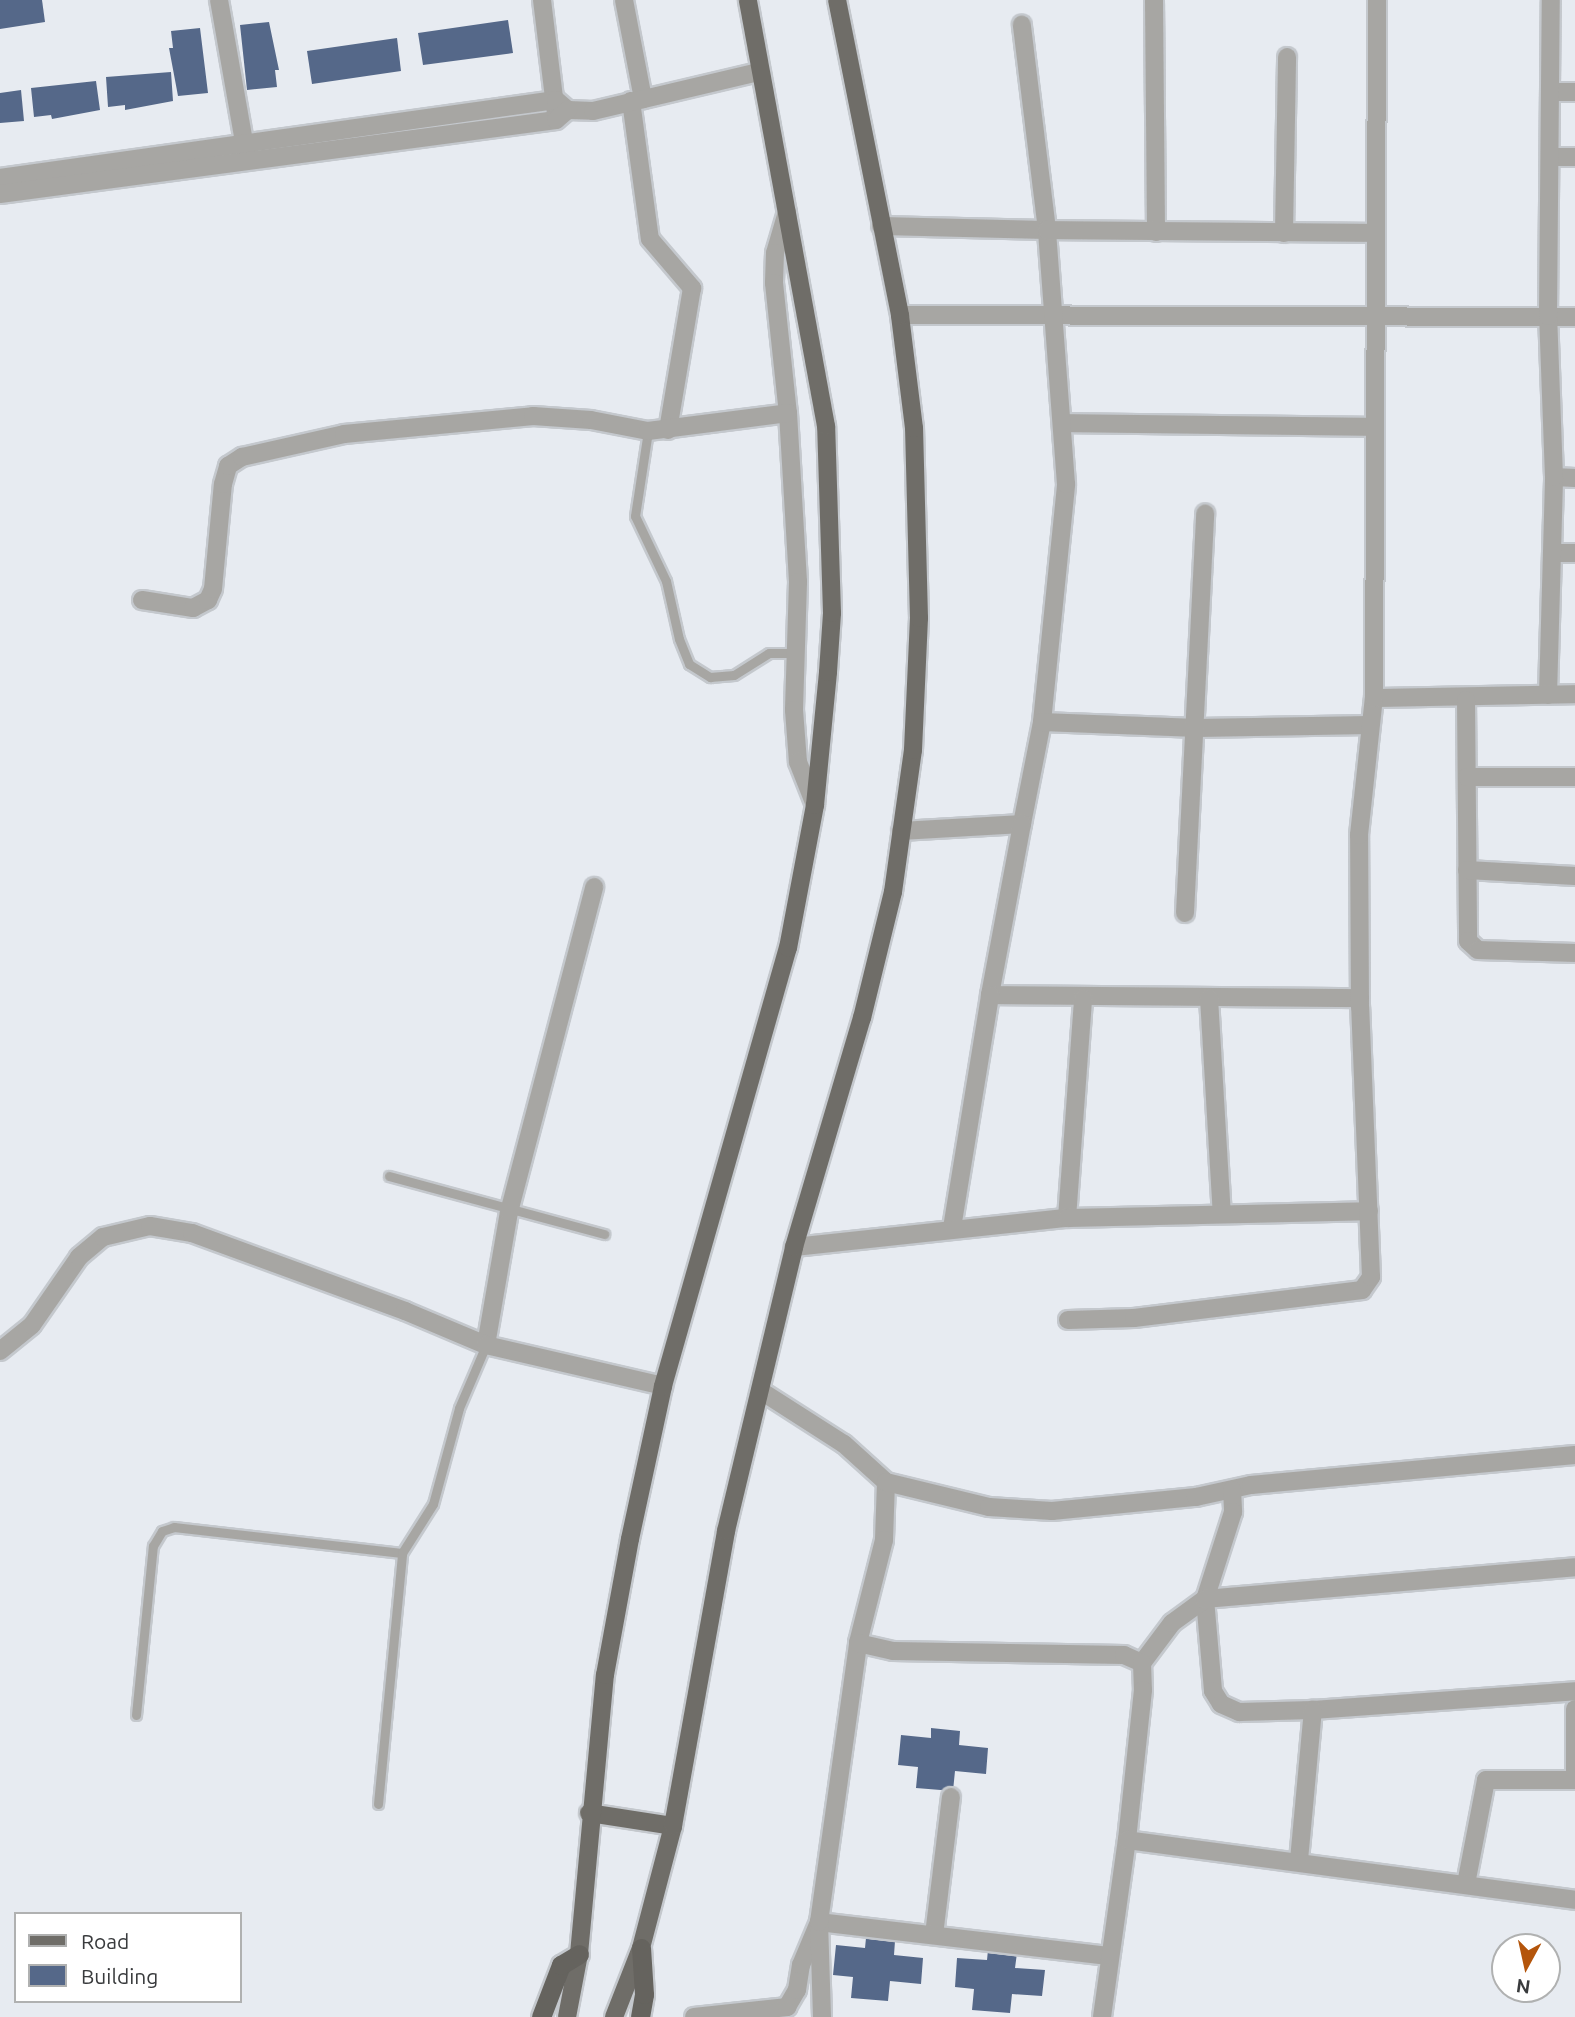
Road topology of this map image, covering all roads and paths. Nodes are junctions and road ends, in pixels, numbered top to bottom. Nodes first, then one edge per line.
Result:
1 (219, 0) edge
2 (541, 0) edge
3 (624, 0) edge
4 (748, 0) edge
5 (837, 0) edge
6 (1154, 0) edge
7 (1377, 0) edge
8 (1551, 0) edge
9 (1022, 25) dead end
10 (1287, 57) dead end
11 (758, 72) junction
12 (1551, 92) junction
13 (1575, 92) edge
14 (637, 100) junction
15 (560, 110) junction
16 (246, 154) junction
17 (1551, 157) junction
18 (1575, 157) edge
19 (0, 178) edge
20 (0, 194) edge
21 (787, 212) junction
22 (881, 226) junction
23 (1047, 230) junction
24 (1156, 232) junction
25 (1284, 233) junction
26 (1375, 233) junction
27 (1054, 314) junction
28 (900, 315) junction
29 (1548, 316) junction
30 (1372, 317) junction
31 (1575, 317) edge
32 (788, 414) junction
33 (1065, 423) junction
34 (1374, 427) junction
35 (668, 430) junction
36 (648, 431) junction
37 (1554, 477) junction
38 (1575, 478) edge
39 (1205, 513) dead end
40 (1552, 553) junction
41 (1575, 554) edge
42 (142, 600) dead end
43 (796, 653) junction
44 (1575, 694) edge
45 (1548, 695) junction
46 (1374, 698) junction
47 (1466, 700) junction
48 (1042, 722) junction
49 (1370, 725) junction
50 (1197, 728) junction
51 (1467, 777) junction
52 (1575, 777) edge
53 (815, 805) junction
54 (1022, 824) junction
55 (901, 831) junction
56 (1467, 870) junction
57 (1575, 876) edge
58 (594, 887) dead end
59 (1185, 913) dead end
60 (1575, 954) edge
61 (990, 995) junction
62 (1209, 998) junction
63 (1360, 998) junction
64 (1083, 999) junction
65 (388, 1177) dead end
66 (1369, 1210) junction
67 (509, 1212) junction
68 (1222, 1214) junction
69 (1067, 1219) junction
70 (952, 1228) junction
71 (604, 1234) dead end
72 (794, 1247) junction
73 (1068, 1320) dead end
74 (486, 1345) junction
75 (0, 1351) edge
76 (663, 1387) junction
77 (761, 1391) junction
78 (1575, 1455) edge
79 (886, 1482) junction
80 (1232, 1490) junction
81 (402, 1553) junction
82 (1575, 1567) edge
83 (1205, 1599) junction
84 (858, 1643) junction
85 (1142, 1663) junction
86 (1575, 1691) edge
87 (1313, 1710) junction
88 (1575, 1710) edge
89 (136, 1715) dead end
90 (1575, 1780) edge
91 (951, 1797) dead end
92 (378, 1804) dead end
93 (589, 1813) junction
94 (673, 1826) junction
95 (1128, 1840) junction
96 (1299, 1860) junction
97 (1466, 1884) junction
98 (1575, 1900) edge
99 (819, 1922) junction
100 (934, 1935) junction
101 (641, 1948) junction
102 (579, 1954) junction
103 (1108, 1956) junction
104 (541, 2017) edge
105 (567, 2017) edge
106 (614, 2017) edge
107 (640, 2017) edge
108 (694, 2017) edge
109 (822, 2017) edge
110 (1102, 2017) edge

1 - 16 street
2 - 15 street
3 - 14 street
4 - 11 main road
5 - 22 main road
6 - 24 street
7 - 26 street
8 - 12 street
9 - 23 street
10 - 25 street
11 - 14 street
11 - 21 main road
12 - 13 street
12 - 17 street
14 - 15 street
14 - 35 street
15 - 16 street
16 - 19 street
16 - 20 street
17 - 18 street
17 - 29 street
21 - 32 street
21 - 53 main road
22 - 23 street
22 - 28 main road
23 - 24 street
23 - 27 street
24 - 25 street
25 - 26 street
26 - 30 street
27 - 28 street
27 - 30 street
27 - 33 street
28 - 55 main road
29 - 30 street
29 - 31 street
29 - 37 street
30 - 34 street
32 - 35 street
32 - 43 street
33 - 34 street
33 - 48 street
34 - 46 street
35 - 36 street
36 - 42 street
36 - 43 lane
37 - 38 street
37 - 40 street
39 - 50 street
40 - 41 street
40 - 45 street
43 - 53 street
44 - 45 street
45 - 47 street
46 - 47 street
46 - 49 street
47 - 51 street
48 - 50 street
48 - 54 street
49 - 50 street
49 - 63 street
50 - 59 street
51 - 52 street
51 - 56 street
53 - 76 main road
54 - 55 street
54 - 61 street
55 - 72 main road
56 - 57 street
56 - 60 street
58 - 67 street
61 - 64 street
61 - 70 street
62 - 63 street
62 - 64 street
62 - 68 street
63 - 66 street
64 - 69 street
65 - 67 lane
66 - 68 street
66 - 73 street
67 - 71 lane
67 - 74 street
68 - 69 street
69 - 70 street
70 - 72 street
72 - 77 main road
74 - 75 street
74 - 76 street
74 - 81 lane
76 - 93 main road
77 - 79 street
77 - 94 main road
78 - 80 street
79 - 80 street
79 - 84 street
80 - 83 street
81 - 89 lane
81 - 92 lane
82 - 83 street
83 - 85 street
83 - 87 street
84 - 85 street
84 - 99 street
85 - 95 street
86 - 87 street
87 - 96 street
88 - 90 street
90 - 97 street
91 - 100 street
93 - 94 main road
93 - 102 main road
94 - 101 main road
95 - 96 street
95 - 103 street
96 - 97 street
97 - 98 street
99 - 100 street
99 - 108 street
99 - 109 street
100 - 103 street
101 - 106 main road
101 - 107 highway
102 - 104 highway
102 - 105 main road
103 - 110 street

